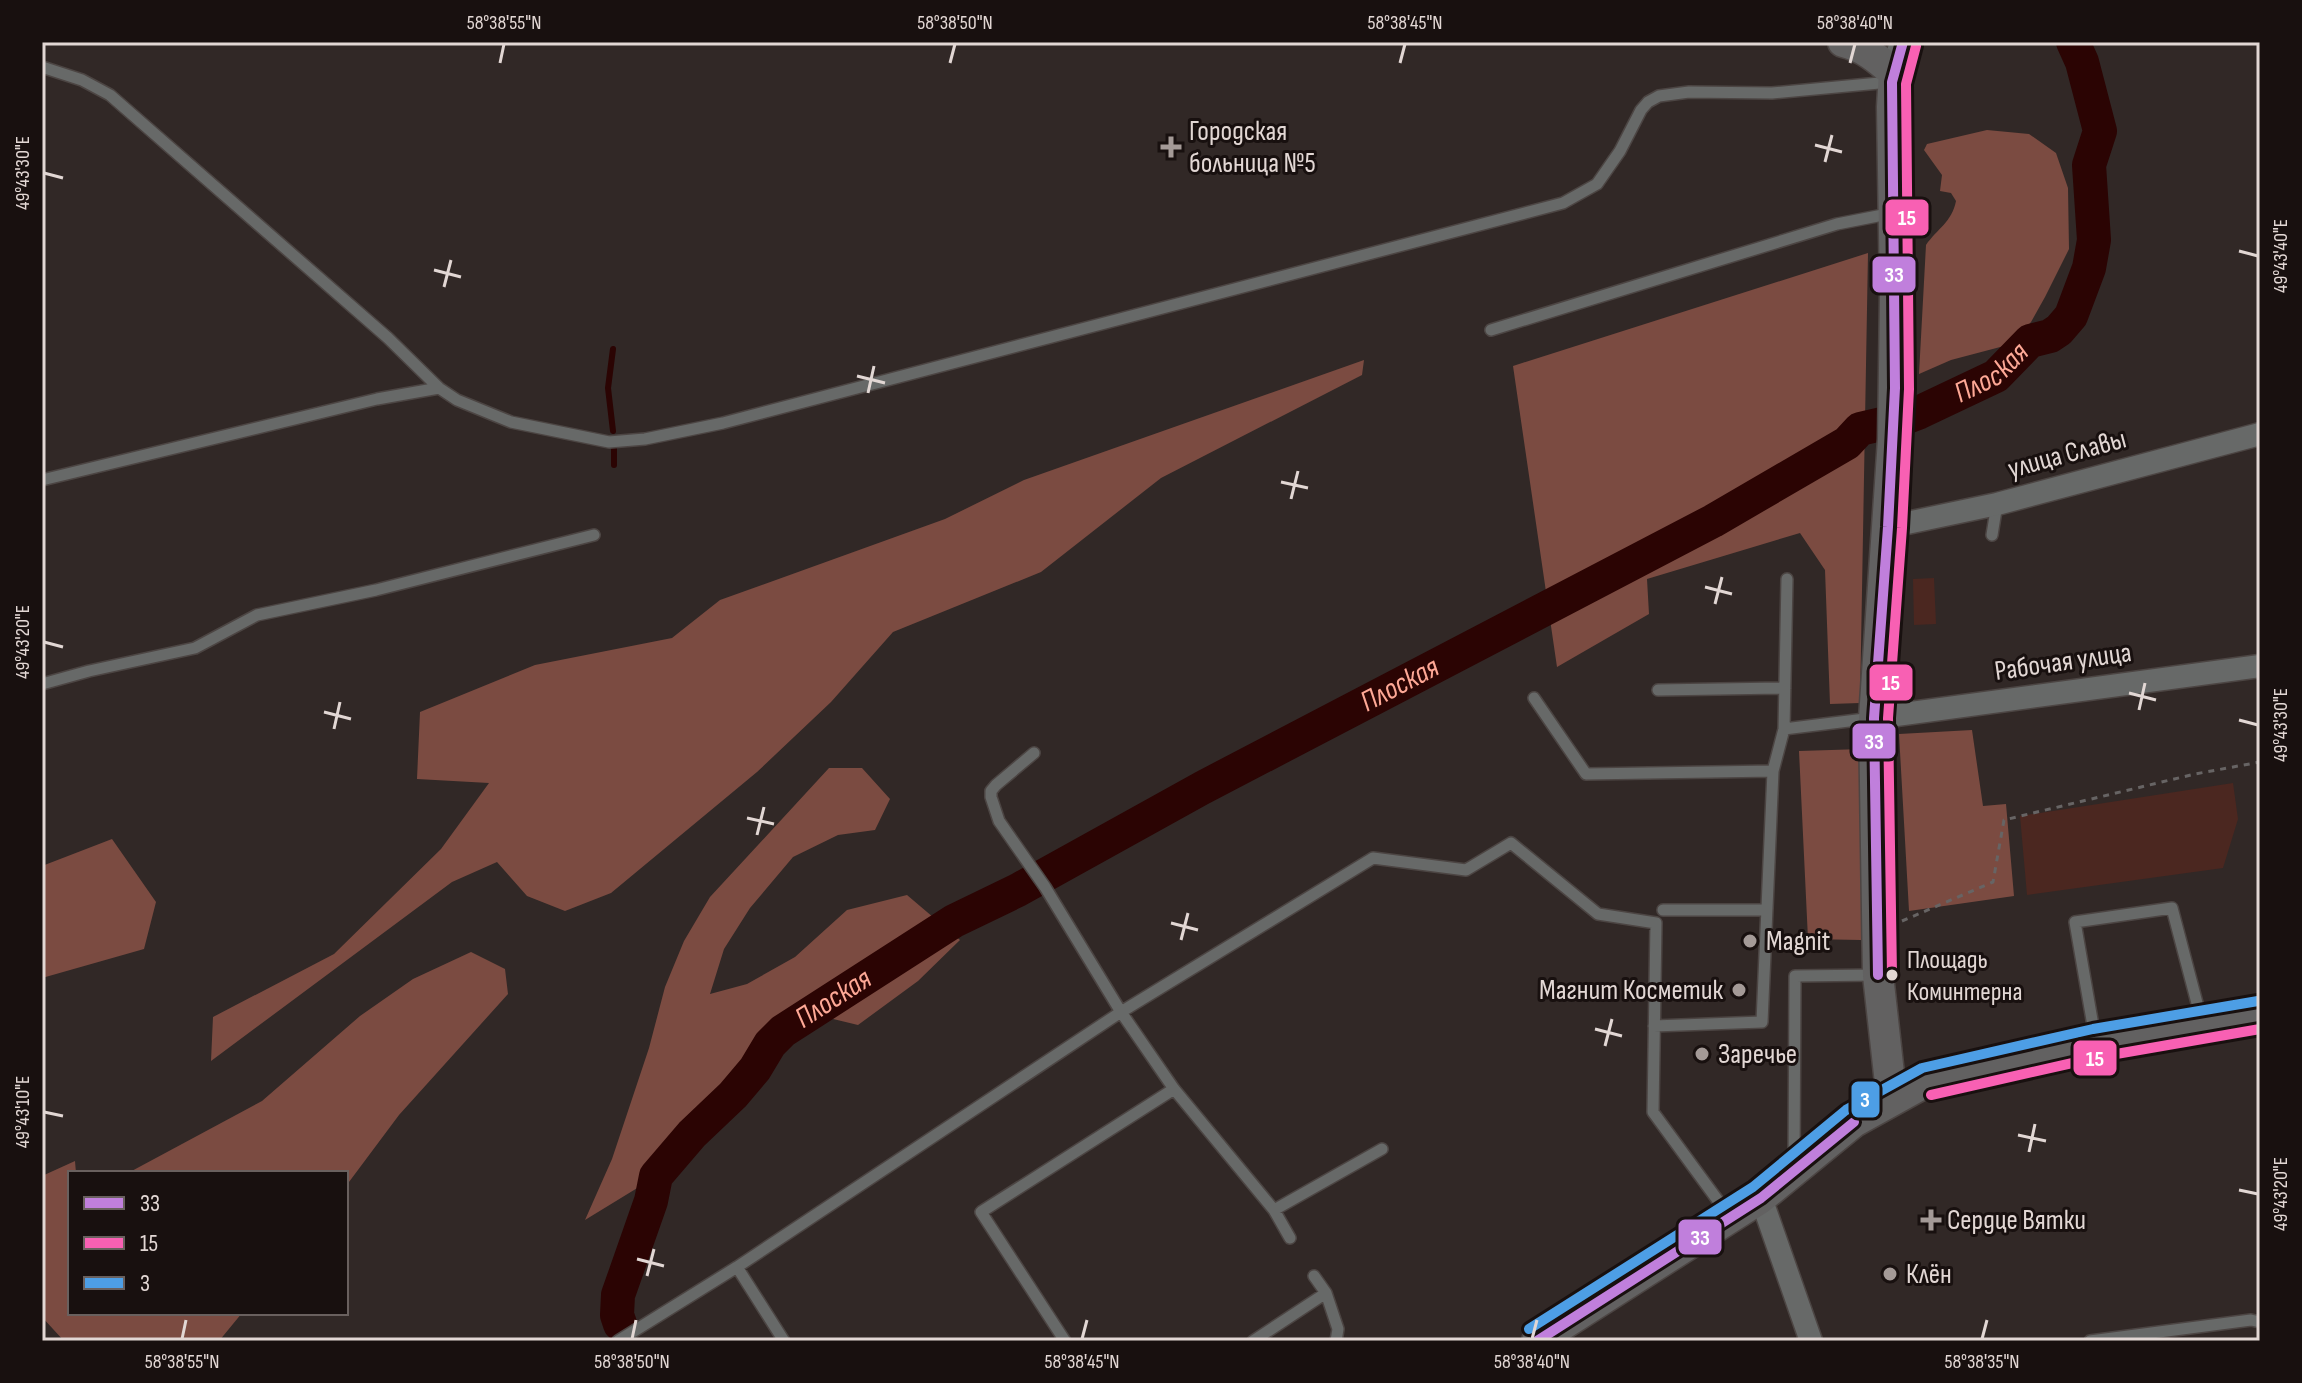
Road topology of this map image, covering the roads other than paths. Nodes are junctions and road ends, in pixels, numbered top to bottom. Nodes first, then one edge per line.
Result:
1 (1843, 42) edge
2 (1903, 42) edge
3 (42, 67) edge
4 (1893, 78) junction
5 (1895, 212) junction
6 (1491, 330) dead end
7 (439, 388) junction
8 (2260, 434) edge
9 (42, 480) edge
10 (1997, 504) junction
11 (1888, 527) junction
12 (594, 535) dead end
13 (1992, 535) dead end
14 (1787, 579) dead end
15 (2260, 666) edge
16 (42, 684) edge
17 (1785, 688) junction
18 (1658, 690) dead end
19 (1534, 698) dead end
20 (1874, 718) junction
21 (1784, 729) junction
22 (1034, 753) dead end
23 (1773, 771) junction
24 (1663, 910) dead end
25 (1767, 910) junction
26 (1878, 975) junction
27 (1121, 1012) junction
28 (2260, 1015) edge
29 (2203, 1025) junction
30 (1654, 1026) junction
31 (2096, 1043) junction
32 (1174, 1089) junction
33 (1892, 1101) junction
34 (1382, 1149) dead end
35 (1794, 1171) junction
36 (1761, 1198) junction
37 (1274, 1210) junction
38 (1730, 1217) junction
39 (1290, 1238) dead end
40 (737, 1267) junction
41 (1314, 1276) dead end
42 (1326, 1293) junction
43 (2260, 1322) edge
44 (618, 1341) edge
45 (784, 1341) edge
46 (1065, 1341) edge
47 (1253, 1341) edge
48 (1336, 1341) edge
49 (1537, 1341) edge
50 (1811, 1341) edge
51 (2090, 1341) edge

1 - 4 main road
2 - 4 street
3 - 7 lane
4 - 5 main road
4 - 7 lane
5 - 6 lane
5 - 11 main road
7 - 9 lane
8 - 10 street, улица Славы
10 - 11 street, улица Славы
10 - 13 lane
11 - 20 main road
12 - 16 lane
14 - 17 lane
15 - 20 street, Рабочая улица
17 - 18 lane
17 - 21 lane
19 - 23 lane
20 - 21 lane
20 - 26 main road
21 - 23 lane
22 - 27 lane
23 - 25 lane
24 - 25 lane
25 - 30 lane
26 - 33 main road
26 - 35 lane
27 - 30 lane
27 - 32 lane
27 - 40 lane
28 - 29 main road
29 - 31 main road
29 - 31 lane
30 - 38 lane
31 - 33 main road
32 - 37 lane
32 - 46 lane
33 - 35 main road
34 - 37 lane
35 - 36 main road
36 - 38 main road
36 - 50 street
37 - 39 lane
38 - 49 main road
40 - 44 lane
40 - 45 lane
41 - 42 lane
42 - 47 lane
42 - 48 lane
43 - 51 lane

